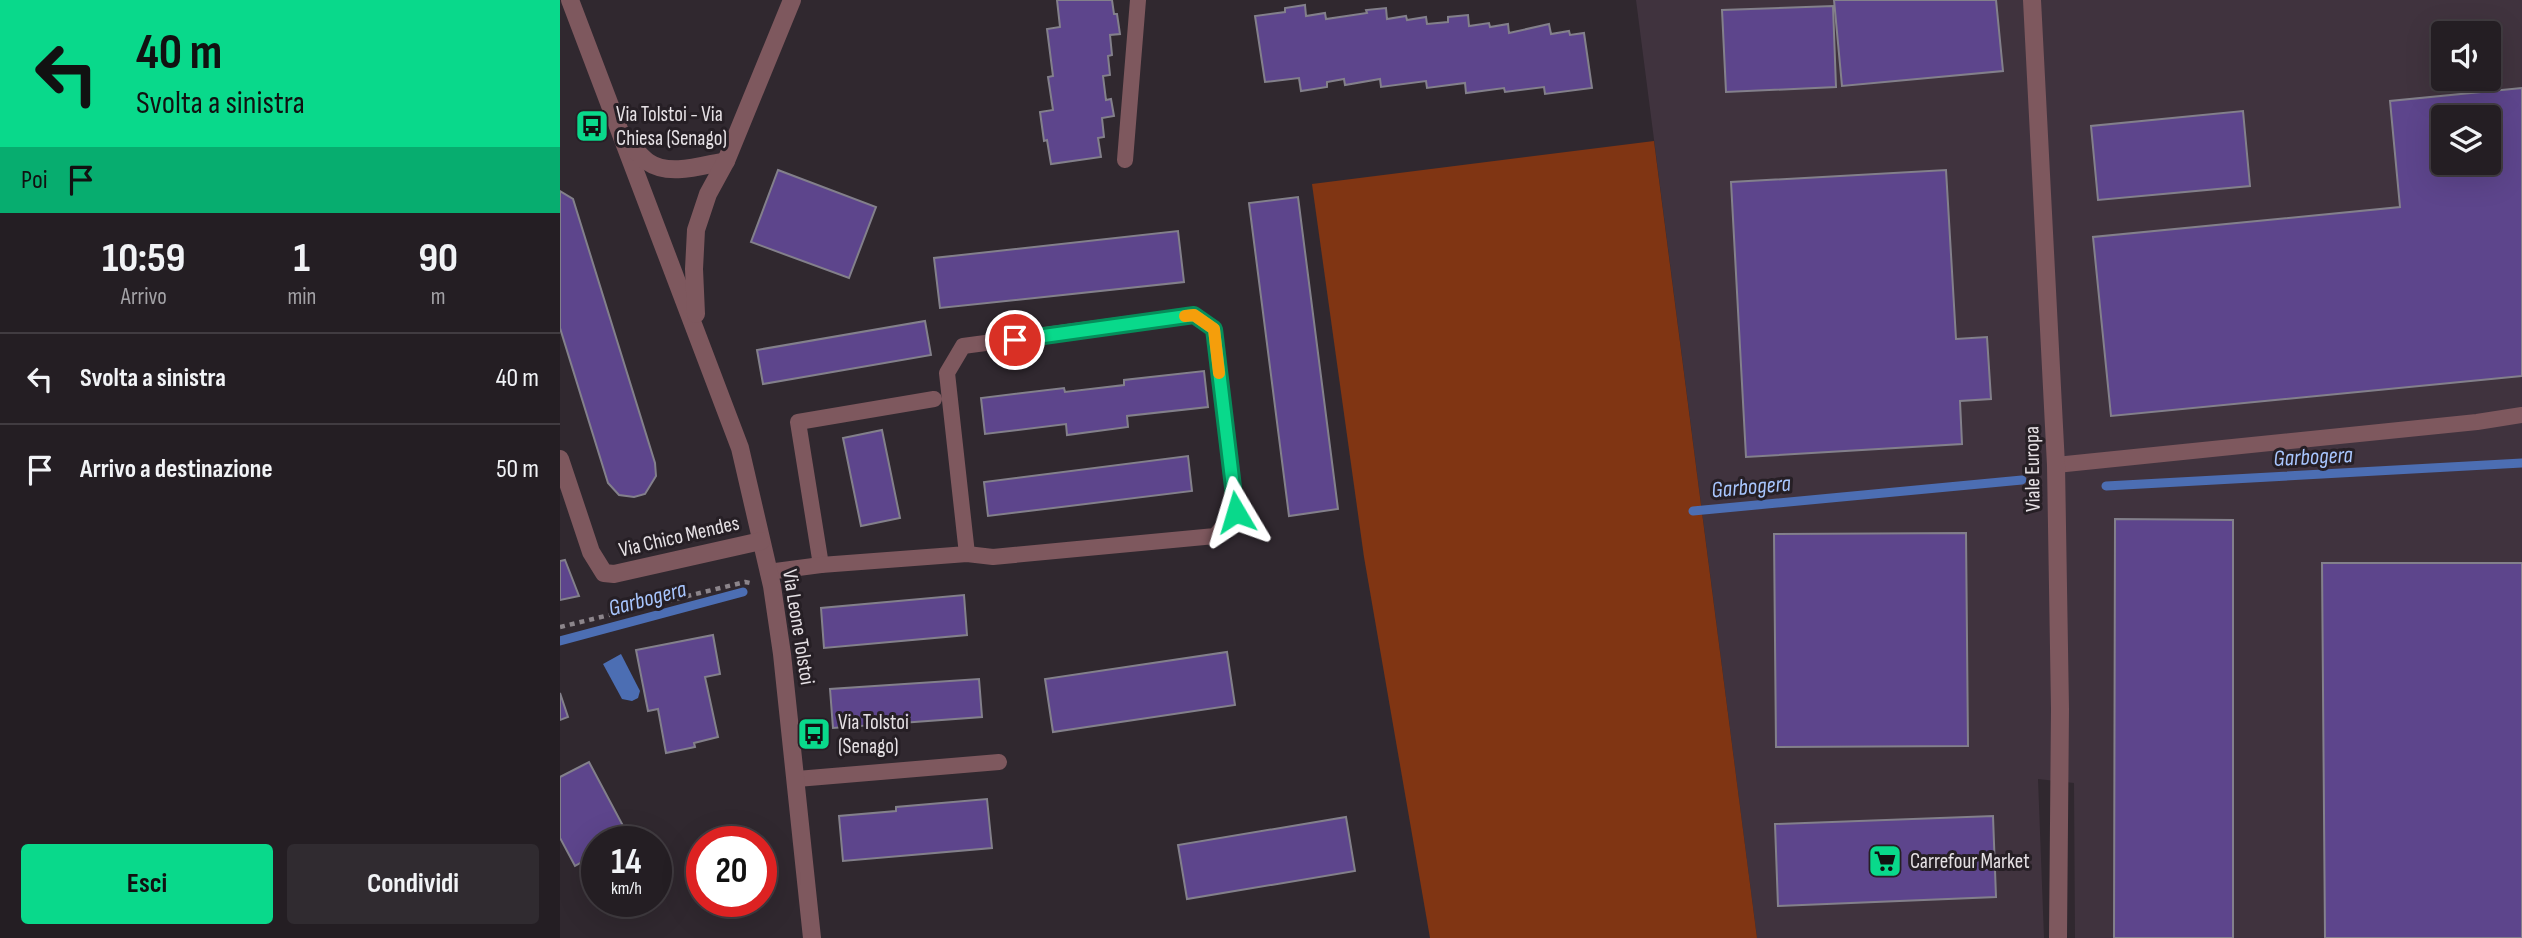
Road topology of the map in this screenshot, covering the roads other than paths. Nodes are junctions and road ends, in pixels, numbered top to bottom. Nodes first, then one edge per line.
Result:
1 (570, 0) edge
2 (792, 0) edge
3 (1138, 0) edge
4 (2032, 0) edge
5 (623, 137) junction
6 (1125, 160) dead end
7 (726, 161) junction
8 (697, 332) junction
9 (934, 399) dead end
10 (2522, 415) edge
11 (560, 459) edge
12 (2056, 465) junction
13 (761, 541) junction
14 (967, 554) junction
15 (821, 565) junction
16 (770, 579) junction
17 (999, 762) dead end
18 (797, 779) junction
19 (812, 938) edge
20 (2058, 938) edge

1 - 5 street, Via Leone Tolstoi
2 - 7 street, Via Leone Tolstoi
3 - 6 lane
4 - 12 street, Viale Europa
5 - 7 street, Via Leone Tolstoi
5 - 8 street, Via Leone Tolstoi
7 - 8 street, Via Leone Tolstoi
8 - 13 street, Via Leone Tolstoi
9 - 15 lane
10 - 12 lane
11 - 13 street, Via Chico Mendes
12 - 20 street, Viale Europa
13 - 16 street, Via Leone Tolstoi
14 - 14 lane
14 - 15 lane
15 - 16 lane
16 - 18 street, Via Leone Tolstoi
17 - 18 lane
18 - 19 street, Via Leone Tolstoi

